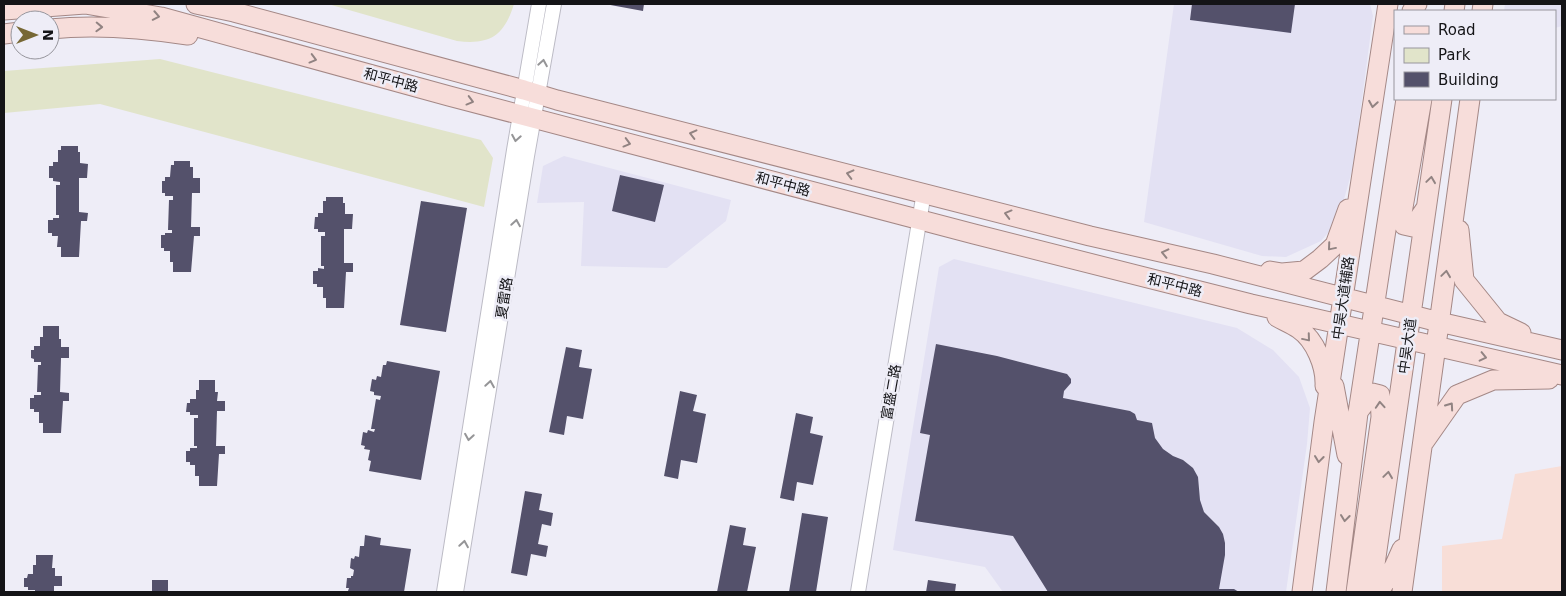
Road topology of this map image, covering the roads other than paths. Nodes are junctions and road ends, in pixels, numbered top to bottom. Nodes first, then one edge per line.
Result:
1 (196, 4) edge
2 (211, 4) edge
3 (539, 4) edge
4 (554, 4) edge
5 (1388, 4) edge
6 (234, 8) edge
7 (4, 10) edge
8 (60, 28) edge
9 (258, 44) junction
10 (1394, 45) edge
11 (1377, 75) junction
12 (531, 92) junction
13 (1406, 100) edge
14 (1422, 100) edge
15 (1442, 100) edge
16 (1457, 100) edge
17 (1470, 100) edge
18 (527, 116) junction
19 (1362, 170) junction
20 (924, 192) junction
21 (1456, 201) junction
22 (1428, 204) junction
23 (920, 220) junction
24 (1213, 264) junction
25 (1343, 297) junction
26 (1251, 304) junction
27 (1374, 306) junction
28 (1412, 315) junction
29 (1439, 322) junction
30 (1339, 324) junction
31 (1370, 331) junction
32 (1408, 340) junction
33 (1436, 346) junction
34 (1559, 349) edge
35 (1332, 372) junction
36 (1562, 375) edge
37 (1562, 379) edge
38 (1358, 413) junction
39 (1324, 422) junction
40 (1422, 445) junction
41 (1350, 472) junction
42 (1410, 530) junction
43 (444, 592) edge
44 (456, 592) edge
45 (858, 592) edge
46 (1302, 592) edge
47 (1336, 592) edge
48 (1356, 592) edge
49 (1371, 592) edge
50 (1379, 592) edge
51 (1402, 592) edge

1 - 6 main road, 和平中路
2 - 6 main road
3 - 12 street, 夏雷路
12 -> 4 street, 夏雷路
5 - 11 main road, 中吴大道辅路
6 - 12 main road, 和平中路
7 -> 9 main road, 和平中路
8 -> 9 main road
9 -> 18 main road, 和平中路
10 - 11 main road
11 -> 19 main road, 中吴大道辅路
12 - 18 street, 夏雷路
20 -> 12 main road, 和平中路
13 - 27 main road
14 - 22 main road
22 -> 15 main road, 中吴大道
16 - 21 main road
17 - 21 main road
18 -> 23 main road, 和平中路
18 -> 43 street, 夏雷路
44 -> 18 street, 夏雷路
19 -> 24 main road
19 - 25 main road, 中吴大道辅路
20 - 23 street, 富盛二路
24 -> 20 main road, 和平中路
29 -> 21 main road
21 - 34 main road
22 - 28 main road, 中吴大道
23 - 26 main road, 和平中路
23 - 45 street, 富盛二路
24 - 25 main road, 和平中路
25 - 27 main road, 和平中路
25 - 30 main road, 中吴大道辅路
26 - 30 main road, 和平中路
26 -> 39 main road
27 - 28 main road, 和平中路
27 - 31 main road
28 - 29 main road, 和平中路
28 - 32 main road, 中吴大道
29 - 33 main road
29 - 34 main road, 和平中路
30 - 31 main road, 和平中路
30 - 35 main road, 中吴大道辅路
31 - 32 main road, 和平中路
31 - 38 main road
32 - 33 main road, 和平中路
49 -> 32 main road, 中吴大道
33 -> 36 main road, 和平中路
33 - 40 main road
35 - 39 main road, 中吴大道辅路
35 - 41 main road
40 -> 37 main road
38 - 41 main road
48 -> 38 main road
39 -> 46 main road, 中吴大道辅路
40 - 42 main road
41 -> 47 main road
42 - 50 main road
42 - 51 main road

